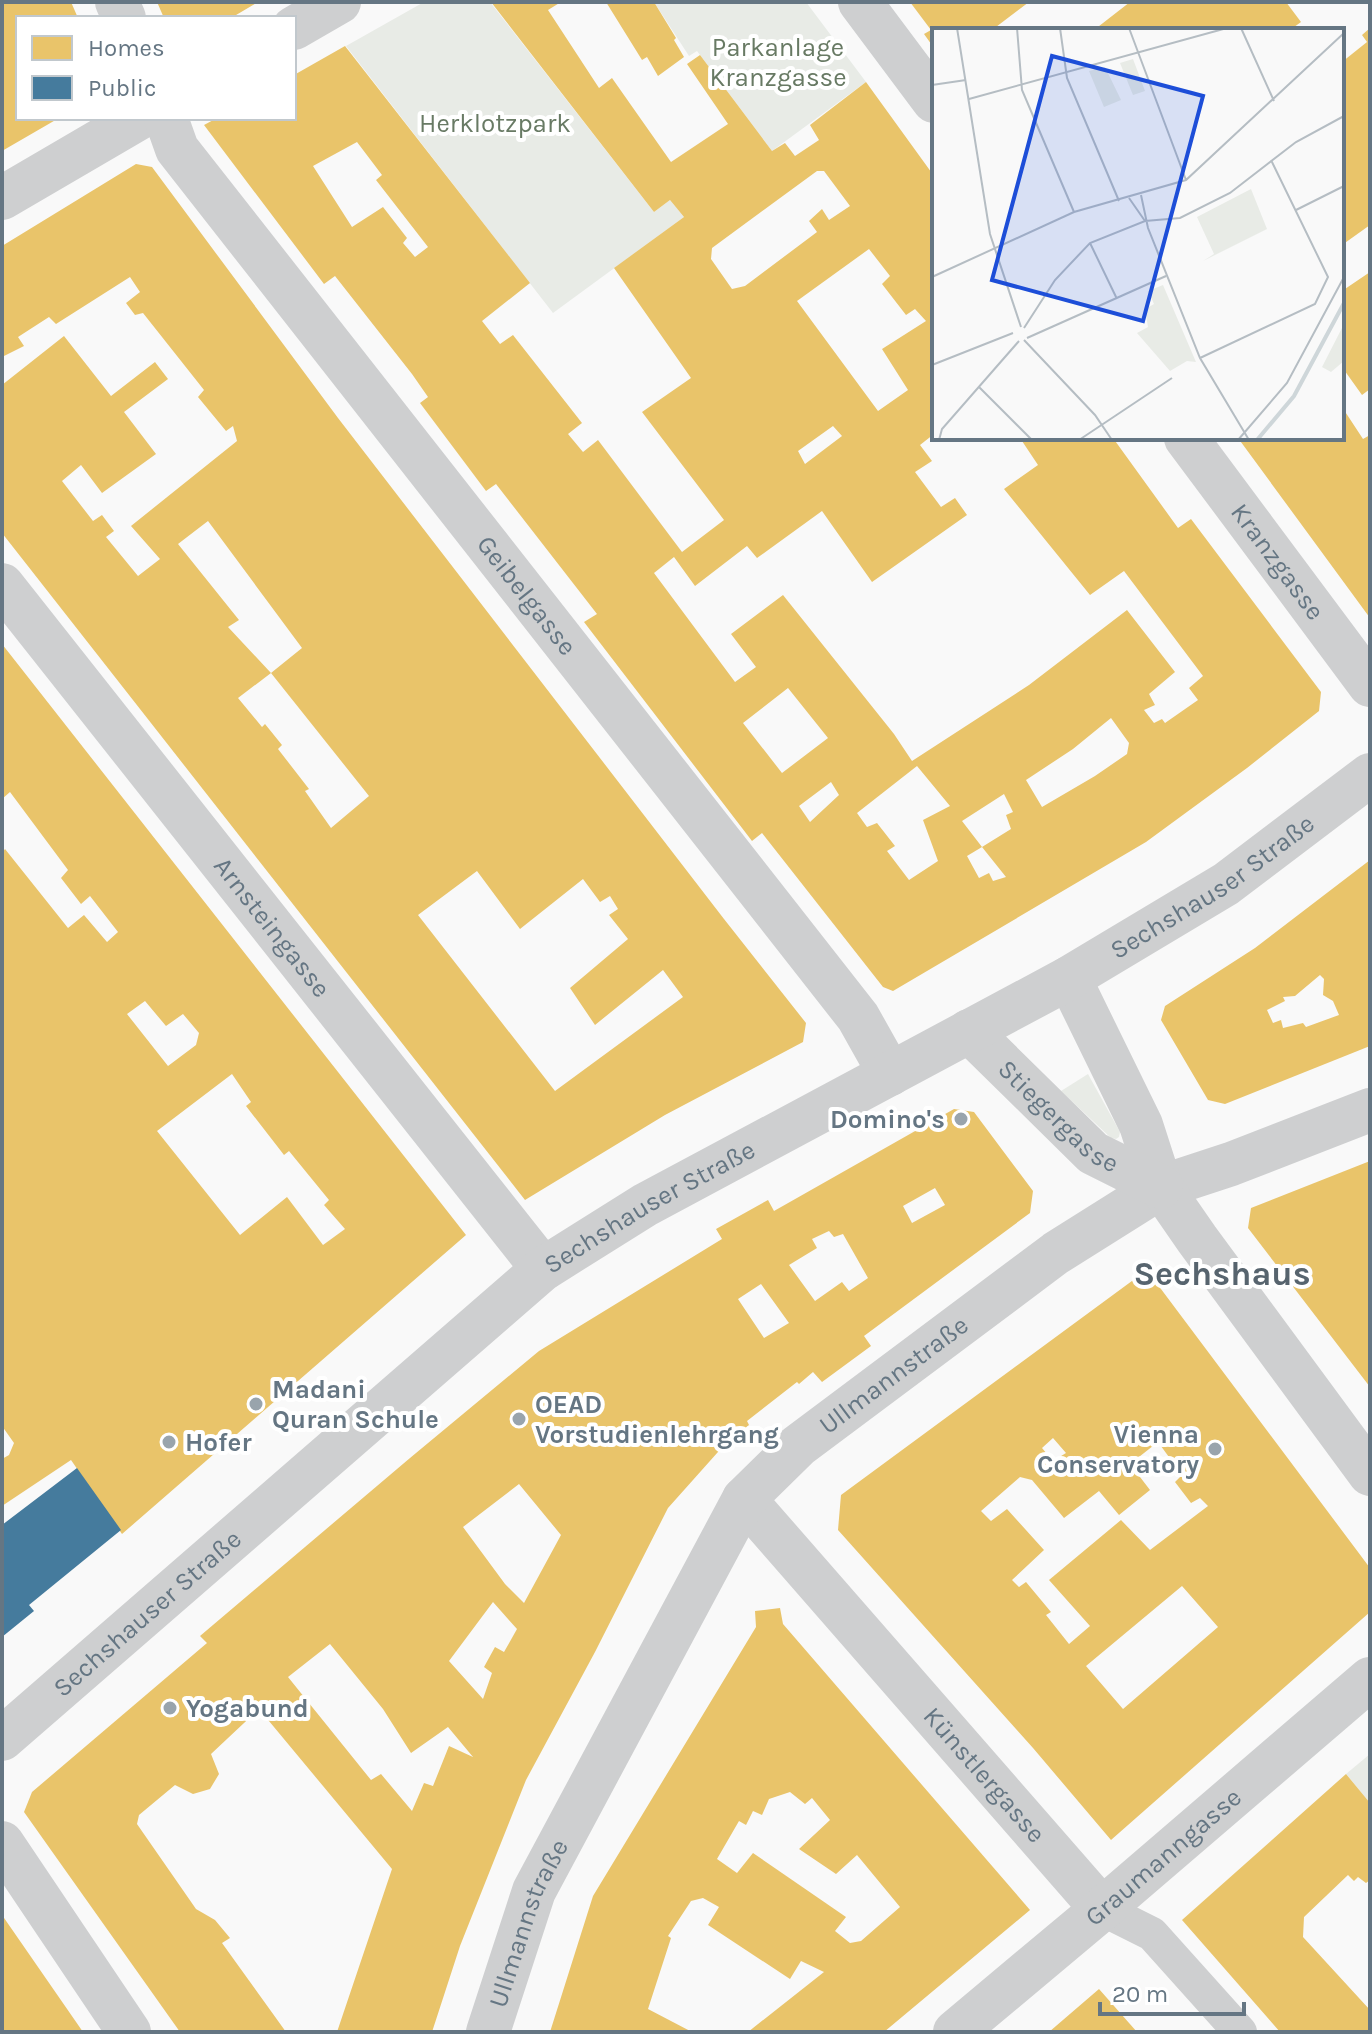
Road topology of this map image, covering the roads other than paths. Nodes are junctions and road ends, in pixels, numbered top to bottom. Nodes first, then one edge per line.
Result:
1 (339, 2) edge
2 (860, 2) edge
3 (296, 27) edge
4 (932, 98) edge
5 (136, 120) edge
6 (167, 120) edge
7 (2, 198) edge
8 (1187, 440) edge
9 (2, 585) edge
10 (1370, 685) edge
11 (1370, 775) edge
12 (1069, 978) junction
13 (969, 1031) junction
14 (890, 1074) junction
15 (1370, 1110) edge
16 (1161, 1187) junction
17 (543, 1269) junction
18 (1370, 1474) edge
19 (744, 1499) junction
20 (1370, 1679) edge
21 (2, 1739) edge
22 (2, 1843) edge
23 (1102, 1909) junction
24 (129, 2032) edge
25 (488, 2032) edge
26 (955, 2032) edge
27 (1240, 2032) edge

1 - 3 street
2 - 4 street
5 - 7 street
6 - 14 street, Geibelgasse
8 - 10 street, Kranzgasse
9 - 17 street, Arnsteingasse
11 - 12 street, Sechshauser Straße
12 - 13 street, Sechshauser Straße
12 - 16 street, Stiegergasse
13 - 14 street, Sechshauser Straße
13 - 16 street, Stiegergasse
14 - 17 street, Sechshauser Straße
15 - 16 street, Ullmannstraße
16 - 18 street, Stiegergasse
16 - 19 street, Ullmannstraße
17 - 21 street, Sechshauser Straße
19 - 23 street, Künstlergasse
19 - 25 street, Ullmannstraße
20 - 23 street, Graumanngasse
22 - 24 street
23 - 26 street, Graumanngasse
23 - 27 street, Künstlergasse

